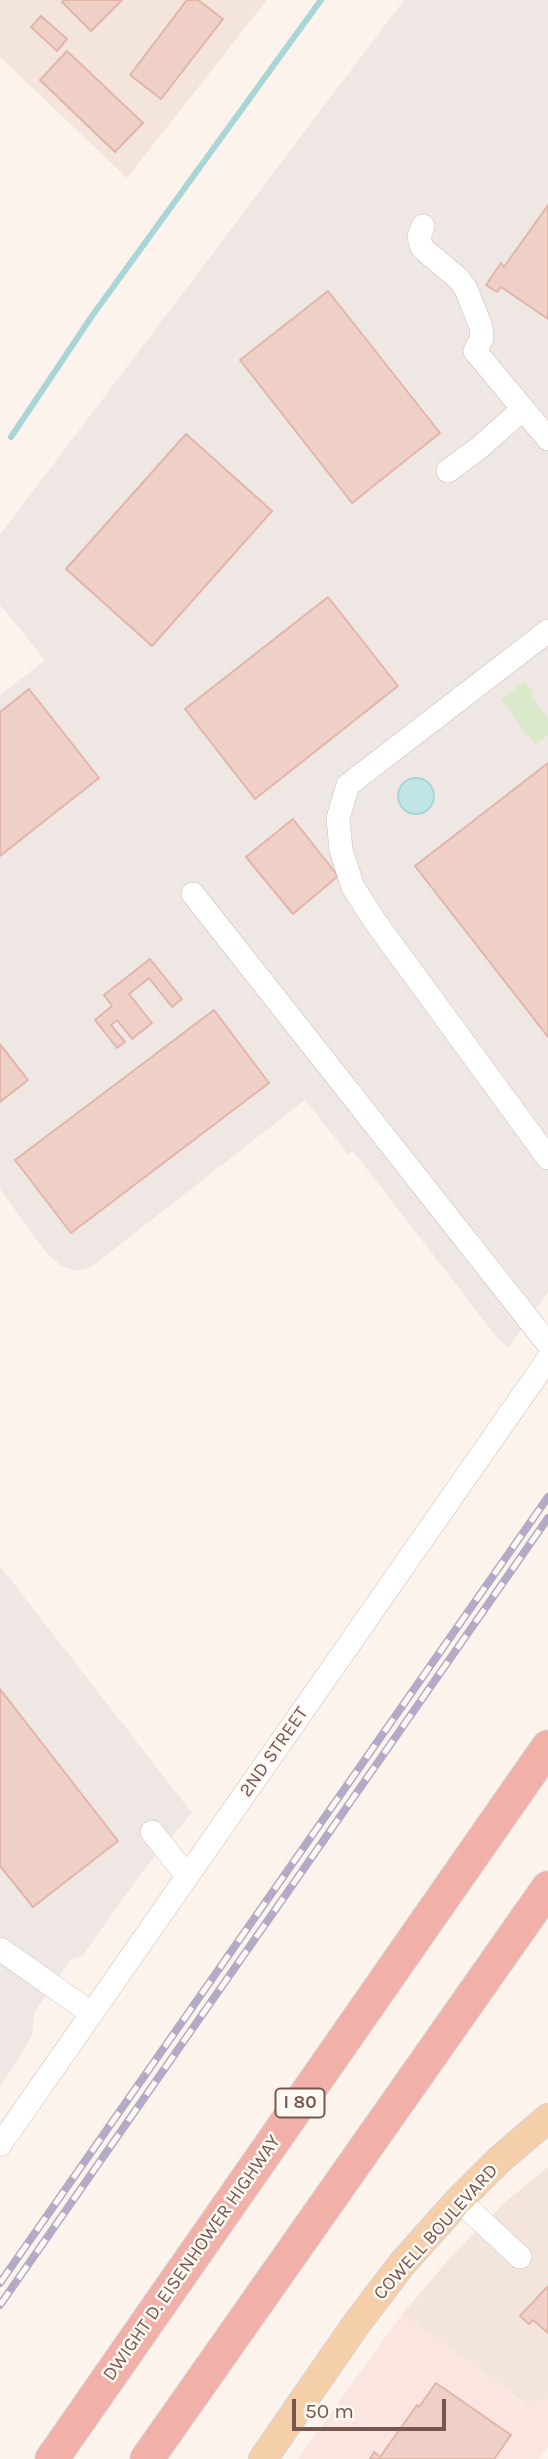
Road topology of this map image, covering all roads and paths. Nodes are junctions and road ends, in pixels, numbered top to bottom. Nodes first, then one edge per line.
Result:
1 (423, 226) dead end
2 (523, 409) junction
3 (548, 439) edge
4 (448, 471) dead end
5 (548, 631) edge
6 (193, 894) dead end
7 (548, 1158) edge
8 (548, 1344) edge
9 (548, 1359) edge
10 (548, 1747) edge
11 (152, 1832) dead end
12 (187, 1876) junction
13 (548, 1888) edge
14 (0, 1949) edge
15 (91, 2013) junction
16 (548, 2118) edge
17 (0, 2145) edge
18 (459, 2200) junction
19 (520, 2257) dead end
20 (52, 2459) edge
21 (147, 2459) edge
22 (263, 2459) edge

1 - 2 street
2 - 3 street
2 - 4 street
5 - 7 street
6 - 8 street
9 - 12 street, 2ND STREET
10 - 20 highway, DWIGHT D. EISENHOWER HIGHWAY / I 80
11 - 12 street
12 - 15 street, 2ND STREET
13 - 21 highway
14 - 15 street
15 - 17 street, 2ND STREET
16 - 18 main road, COWELL BOULEVARD
18 - 19 street
18 - 22 main road, COWELL BOULEVARD

